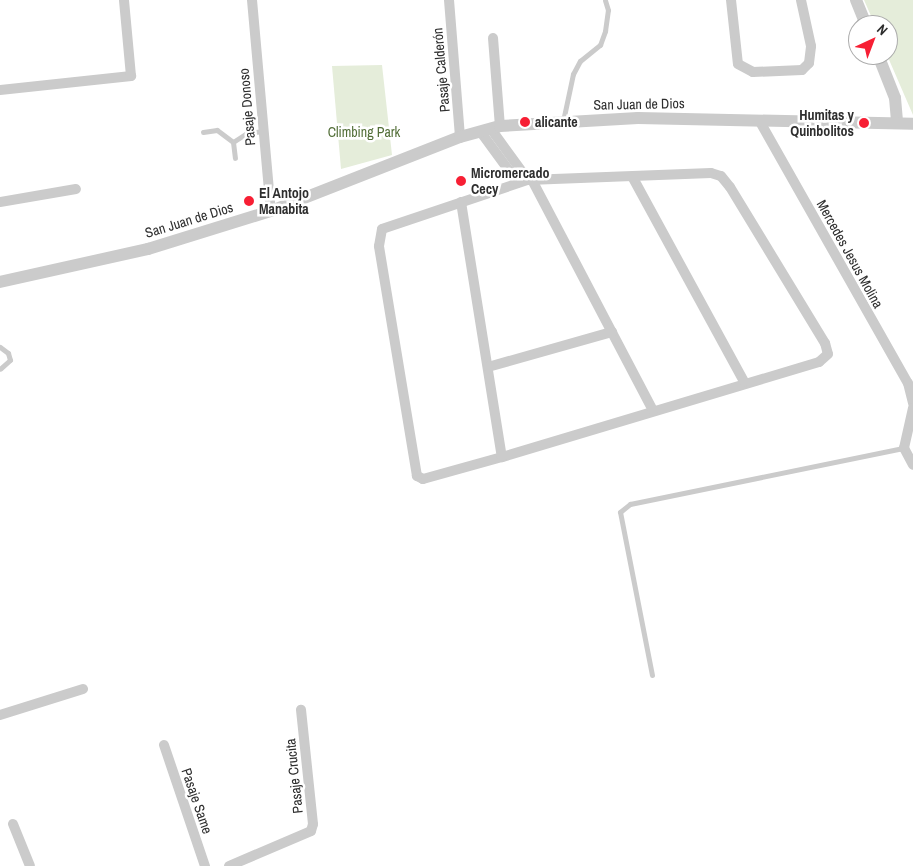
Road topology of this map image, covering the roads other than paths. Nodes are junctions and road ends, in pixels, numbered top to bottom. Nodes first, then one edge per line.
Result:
1 (124, 0) edge
2 (252, 0) edge
3 (449, 0) edge
4 (605, 0) edge
5 (731, 0) edge
6 (801, 0) edge
7 (856, 0) edge
8 (862, 15) edge
9 (493, 38) dead end
10 (882, 65) edge
11 (0, 90) edge
12 (759, 120) junction
13 (563, 121) junction
14 (897, 122) junction
15 (913, 124) edge
16 (490, 128) junction
17 (263, 131) junction
18 (204, 132) dead end
19 (460, 137) junction
20 (233, 142) junction
21 (235, 158) dead end
22 (633, 178) junction
23 (530, 180) junction
24 (518, 183) junction
25 (76, 189) dead end
26 (0, 202) edge
27 (461, 202) junction
28 (271, 211) junction
29 (0, 282) edge
30 (612, 332) junction
31 (0, 347) edge
32 (488, 367) junction
33 (0, 369) edge
34 (744, 382) junction
35 (913, 403) edge
36 (913, 408) edge
37 (653, 410) junction
38 (904, 448) junction
39 (502, 457) junction
40 (913, 465) edge
41 (652, 675) dead end
42 (83, 689) dead end
43 (301, 710) dead end
44 (0, 716) edge
45 (164, 745) dead end
46 (13, 824) dead end
47 (30, 866) edge
48 (205, 866) edge
49 (228, 866) edge

1 - 11 street
2 - 17 street, Pasaje Donoso
3 - 19 street, Pasaje Calderón
4 - 13 lane
5 - 6 street
7 - 8 street
9 - 16 street
10 - 14 street
12 - 13 street, San Juan de Dios
12 - 14 street, San Juan de Dios
12 - 35 street, Mercedes Jesus Molina
13 - 16 street, San Juan de Dios
14 - 15 street, San Juan de Dios
16 - 19 street, San Juan de Dios
16 - 23 street
16 - 24 street
17 - 20 lane
17 - 28 street, Pasaje Donoso
18 - 20 lane
19 - 28 street, San Juan de Dios
20 - 21 lane
22 - 23 street
22 - 34 street
22 - 34 street
23 - 24 street
23 - 30 street
24 - 27 street
25 - 26 street
27 - 32 street
27 - 39 street
28 - 29 street, San Juan de Dios
30 - 32 street
30 - 37 street
31 - 33 lane
32 - 39 street
34 - 37 street
36 - 38 street
37 - 39 street
38 - 40 street
38 - 41 lane
42 - 44 street
43 - 49 street, Pasaje Crucita
45 - 48 street, Pasaje Same
46 - 47 street

